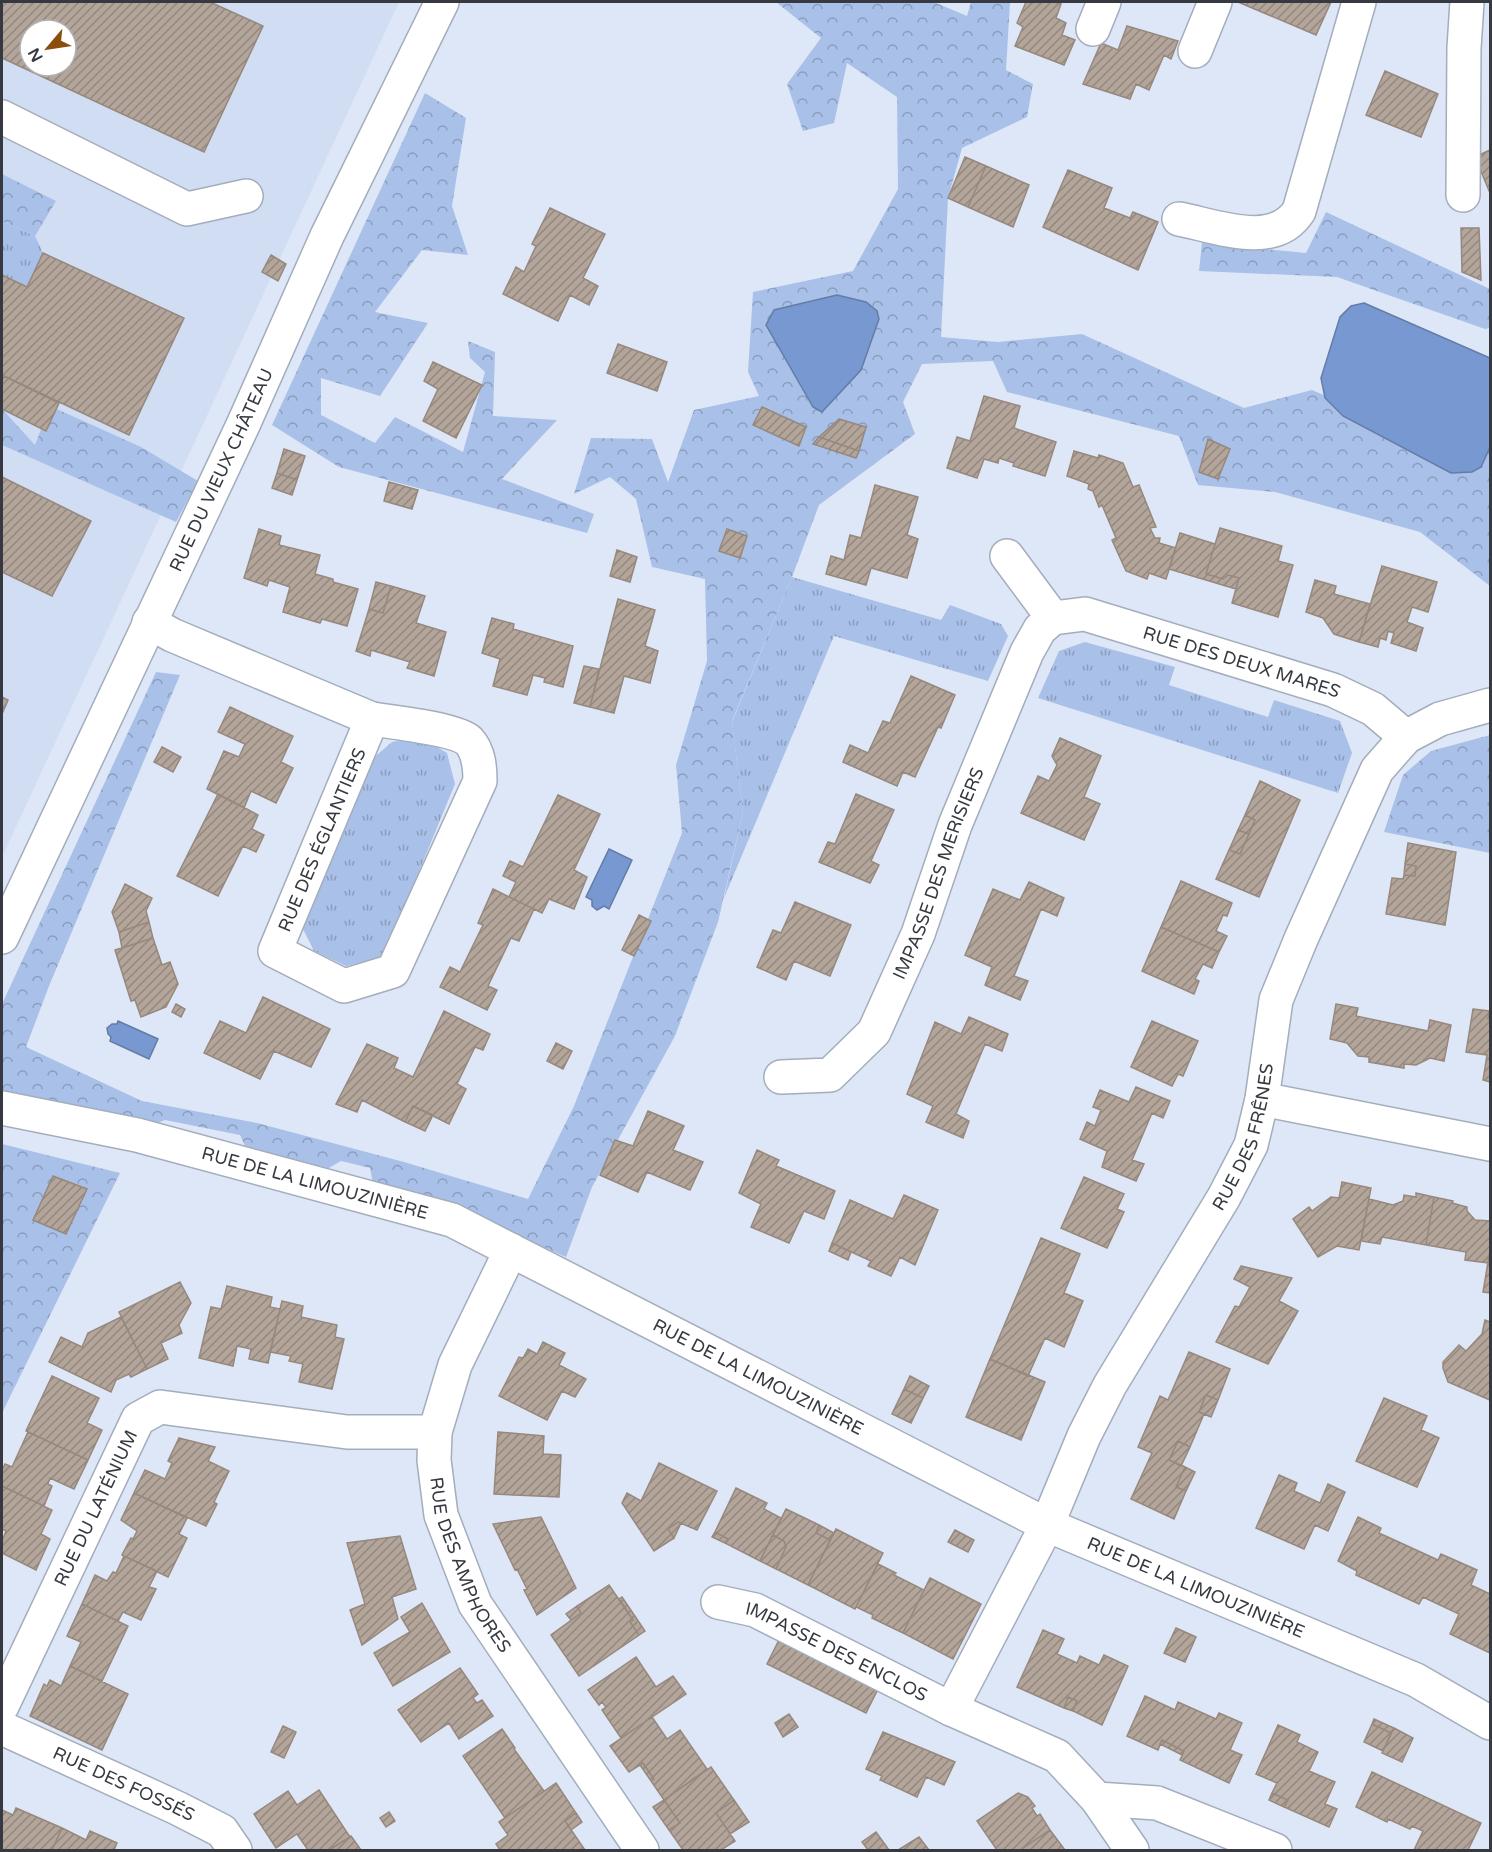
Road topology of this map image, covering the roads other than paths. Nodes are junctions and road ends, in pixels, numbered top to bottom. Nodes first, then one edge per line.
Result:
1 (442, 2) edge
2 (1215, 2) edge
3 (1359, 2) edge
4 (1467, 6) edge
5 (1195, 51) dead end
6 (2, 117) edge
7 (1463, 195) dead end
8 (246, 196) dead end
9 (1179, 219) dead end
10 (1007, 556) dead end
11 (1053, 618) junction
12 (149, 622) junction
13 (1491, 705) edge
14 (372, 719) junction
15 (1406, 737) junction
16 (2, 938) edge
17 (781, 1077) dead end
18 (1262, 1099) junction
19 (2, 1108) edge
20 (1491, 1144) edge
21 (512, 1250) junction
22 (435, 1432) junction
23 (1047, 1525) junction
24 (718, 1602) dead end
25 (2, 1706) edge
26 (951, 1709) junction
27 (1491, 1723) edge
28 (2, 1728) edge
29 (1097, 1799) junction
30 (235, 1851) edge
31 (642, 1851) edge
32 (1132, 1851) edge
33 (1275, 1851) edge

1 - 12 street, RUE DU VIEUX CHÂTEAU
2 - 5 street
3 - 9 street
4 - 7 street
6 - 8 street
10 - 11 street
11 - 15 street, RUE DES DEUX MARES
11 - 17 street, IMPASSE DES MERISIERS
12 - 14 street, RUE DES ÉGLANTIERS
12 - 16 street, RUE DU VIEUX CHÂTEAU
13 - 15 street
14 - 14 street, RUE DES ÉGLANTIERS
15 - 18 street, RUE DES FRÊNES
18 - 20 street
18 - 23 street, RUE DES FRÊNES
19 - 21 street, RUE DE LA LIMOUZINIÈRE
21 - 22 street, RUE DES AMPHORES
21 - 23 street, RUE DE LA LIMOUZINIÈRE
22 - 25 street, RUE DU LATÉNIUM
22 - 31 street, RUE DES AMPHORES
23 - 26 street, RUE DES FRÊNES
23 - 27 street, RUE DE LA LIMOUZINIÈRE
24 - 26 street, IMPASSE DES ENCLOS
26 - 29 street, IMPASSE DES ENCLOS
28 - 30 street, RUE DES FOSSÉS
29 - 32 street, IMPASSE DES ENCLOS
29 - 33 street

